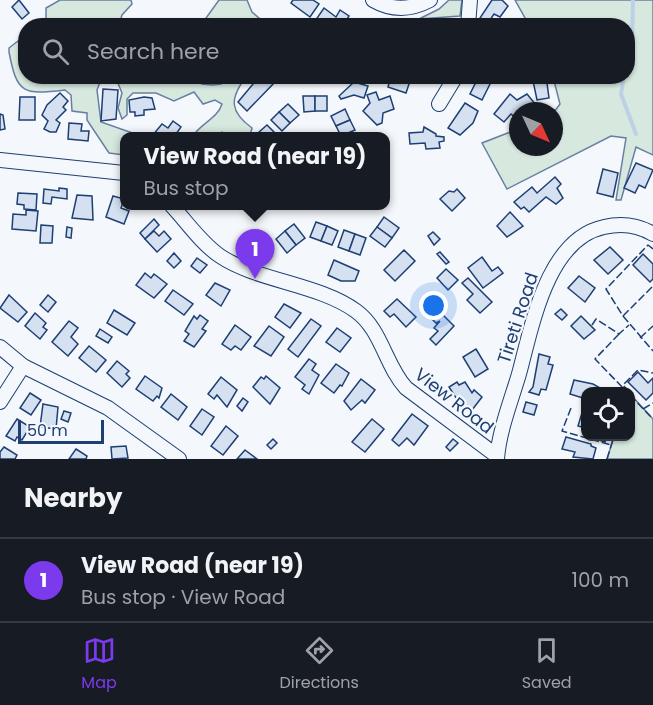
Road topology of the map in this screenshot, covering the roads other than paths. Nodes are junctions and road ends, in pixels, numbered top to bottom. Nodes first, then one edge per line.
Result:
1 (373, 0) edge
2 (430, 0) edge
3 (470, 0) edge
4 (469, 18) edge
5 (451, 84) edge
6 (439, 104) dead end
7 (0, 160) edge
8 (120, 173) edge
9 (176, 210) edge
10 (653, 234) edge
11 (0, 347) edge
12 (23, 366) junction
13 (0, 402) edge
14 (176, 458) edge
15 (497, 458) edge

1 - 2 street
3 - 4 street
5 - 6 street
7 - 8 street
9 - 15 street, View Road
10 - 15 street, Tireti Road
11 - 12 street
12 - 13 street
12 - 14 street

